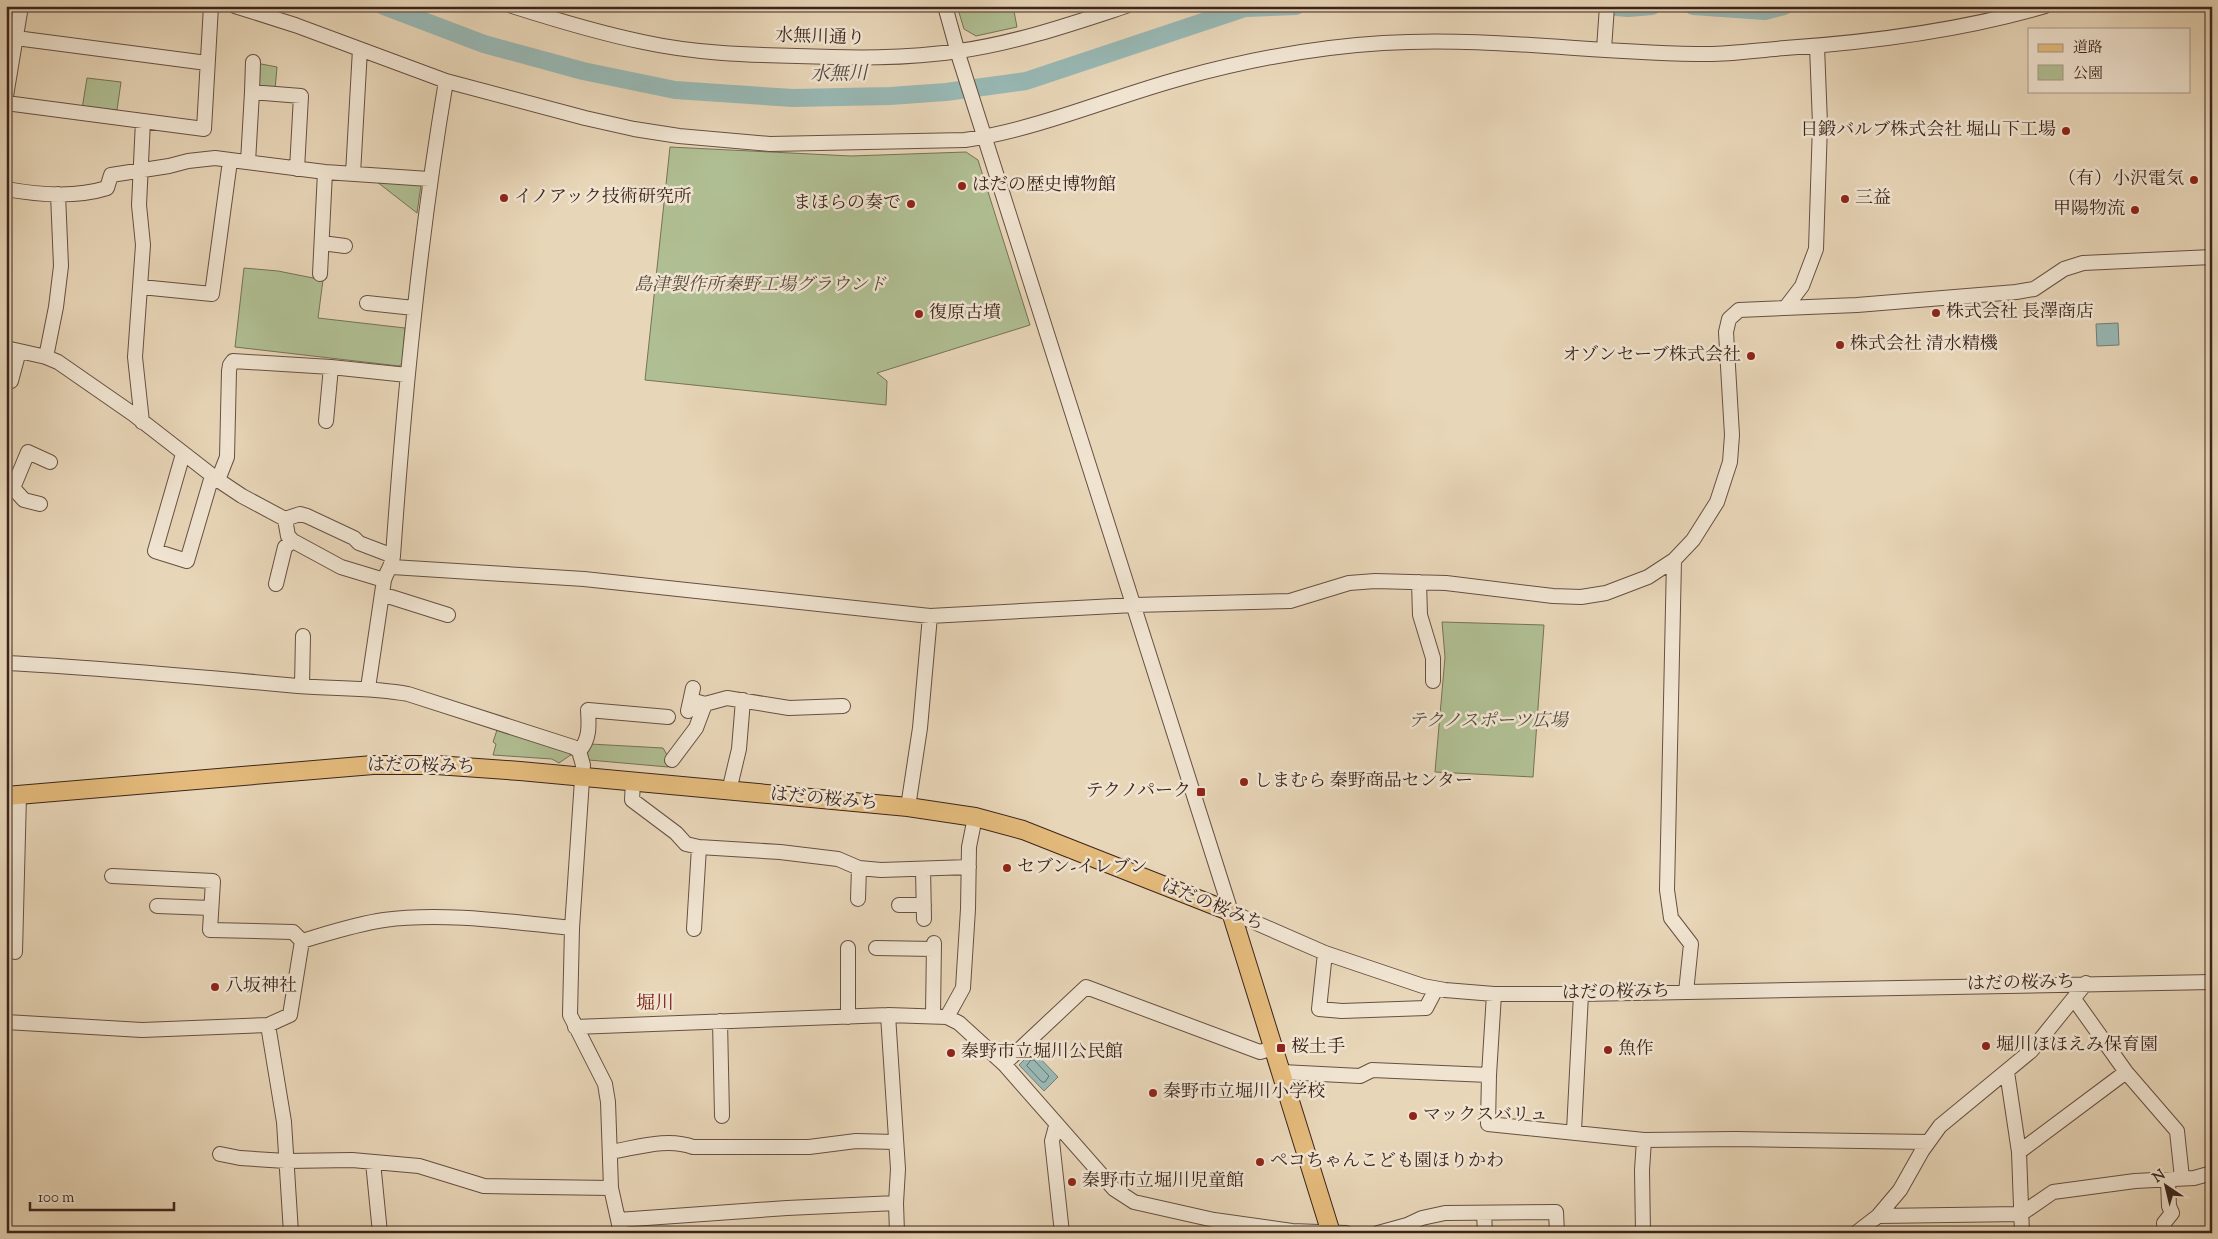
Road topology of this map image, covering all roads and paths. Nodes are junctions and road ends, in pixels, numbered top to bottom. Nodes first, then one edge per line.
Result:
1 (21, 6) edge
2 (211, 6) edge
3 (235, 6) edge
4 (512, 6) edge
5 (945, 6) edge
6 (1126, 6) edge
7 (1607, 6) edge
8 (2045, 6) edge
9 (16, 38) junction
10 (1604, 43) junction
11 (1817, 46) junction
12 (360, 49) junction
13 (959, 56) junction
14 (253, 62) dead end
15 (207, 63) junction
16 (446, 81) junction
17 (252, 92) junction
18 (6, 96) edge
19 (6, 103) edge
20 (143, 121) junction
21 (986, 137) junction
22 (230, 161) junction
23 (248, 162) junction
24 (297, 169) junction
25 (141, 170) junction
26 (325, 172) junction
27 (353, 174) junction
28 (429, 179) junction
29 (6, 189) edge
30 (58, 194) junction
31 (322, 243) junction
32 (345, 246) dead end
33 (2212, 257) edge
34 (320, 274) dead end
35 (141, 287) junction
36 (366, 303) dead end
37 (1786, 307) junction
38 (414, 308) junction
39 (13, 349) edge
40 (46, 357) junction
41 (331, 367) junction
42 (407, 375) junction
43 (6, 383) edge
44 (326, 421) dead end
45 (142, 422) junction
46 (183, 454) junction
47 (50, 462) dead end
48 (215, 478) junction
49 (10, 487) edge
50 (40, 504) dead end
51 (285, 519) junction
52 (293, 541) junction
53 (1674, 560) junction
54 (393, 562) junction
55 (384, 580) junction
56 (1419, 582) junction
57 (276, 584) dead end
58 (382, 597) junction
59 (1134, 605) junction
60 (448, 615) dead end
61 (930, 616) junction
62 (303, 636) dead end
63 (6, 663) edge
64 (1433, 681) dead end
65 (302, 686) junction
66 (368, 688) junction
67 (691, 700) dead end
68 (743, 700) junction
69 (705, 704) junction
70 (843, 706) dead end
71 (668, 717) dead end
72 (579, 751) junction
73 (672, 760) dead end
74 (582, 777) junction
75 (633, 782) junction
76 (730, 791) junction
77 (13, 796) edge
78 (908, 807) junction
79 (975, 817) junction
80 (699, 847) junction
81 (969, 867) junction
82 (859, 868) junction
83 (923, 869) junction
84 (112, 876) dead end
85 (858, 899) dead end
86 (899, 905) dead end
87 (157, 906) dead end
88 (211, 908) junction
89 (1232, 912) junction
90 (572, 928) junction
91 (694, 929) dead end
92 (302, 941) junction
93 (12, 945) edge
94 (848, 948) dead end
95 (885, 951) dead end
96 (1325, 953) junction
97 (2212, 982) edge
98 (2086, 983) junction
99 (1436, 988) junction
100 (1686, 992) junction
101 (1494, 994) junction
102 (1580, 994) junction
103 (2074, 999) junction
104 (888, 1015) junction
105 (940, 1016) junction
106 (848, 1017) junction
107 (720, 1021) junction
108 (6, 1022) edge
109 (268, 1025) junction
110 (575, 1027) junction
111 (1274, 1048) junction
112 (1004, 1064) junction
113 (1282, 1072) junction
114 (2007, 1072) junction
115 (2126, 1072) junction
116 (1489, 1075) junction
117 (722, 1116) dead end
118 (1056, 1126) junction
119 (1574, 1131) junction
120 (1644, 1140) junction
121 (895, 1142) junction
122 (1928, 1142) junction
123 (610, 1152) junction
124 (2019, 1152) junction
125 (220, 1154) dead end
126 (286, 1161) junction
127 (373, 1162) junction
128 (2212, 1173) edge
129 (2182, 1178) junction
130 (2168, 1180) junction
131 (611, 1188) junction
132 (896, 1203) junction
133 (1484, 1213) junction
134 (2021, 1214) junction
135 (1878, 1216) junction
136 (620, 1226) edge
137 (1213, 1226) edge
138 (1407, 1229) edge
139 (1292, 1232) edge
140 (1336, 1232) edge
141 (291, 1233) edge
142 (380, 1233) edge
143 (897, 1233) edge
144 (1062, 1233) edge
145 (1378, 1233) edge
146 (1485, 1233) edge
147 (1558, 1233) edge
148 (1643, 1233) edge
149 (1856, 1233) edge
150 (2022, 1233) edge
151 (2165, 1233) edge

1 - 9 street
2 - 15 street
3 - 12 street
4 - 13 street, 水無川通り
5 - 13 street
6 - 13 street, 水無川通り
7 - 10 street
8 - 11 street
9 - 15 street
9 - 18 street
10 - 11 street
10 - 21 street
11 - 37 street
12 - 16 street
12 - 27 street
13 - 21 street
14 - 17 street
15 - 20 street
16 - 21 street
16 - 28 street
17 - 23 street
17 - 24 street
19 - 20 street
20 - 25 street
21 - 59 street
22 - 23 street
22 - 25 street
22 - 35 street
23 - 24 street
24 - 26 street
25 - 30 street
25 - 35 street
26 - 27 street
26 - 31 street
27 - 28 street
28 - 38 street
29 - 30 street
30 - 40 street
31 - 32 street
31 - 34 street
33 - 37 street
35 - 45 street
36 - 38 street
37 - 53 street
38 - 42 street
39 - 40 street
39 - 43 street
40 - 45 street
41 - 42 street
41 - 44 street
41 - 48 street
42 - 54 street
45 - 46 street
46 - 48 street
46 - 48 street
47 - 49 street
48 - 51 street
49 - 50 street
51 - 52 street
51 - 54 street
52 - 55 street
52 - 57 street
53 - 56 street
53 - 100 street
54 - 55 street
54 - 61 street
55 - 58 street
56 - 59 street
56 - 64 street
58 - 60 street
58 - 66 street
59 - 61 street
59 - 89 street
61 - 78 street
62 - 65 street
63 - 65 street
65 - 66 street
66 - 72 street
67 - 69 street
68 - 69 street
68 - 70 street
68 - 76 street
69 - 73 street
71 - 72 street
72 - 74 street
74 - 75 main road, はだの桜みち
74 - 77 main road, はだの桜みち
74 - 90 street
75 - 76 main road, はだの桜みち
75 - 80 street
76 - 78 main road, はだの桜みち
77 - 93 street
78 - 79 main road, はだの桜みち
79 - 81 street
79 - 89 main road, はだの桜みち
80 - 82 street
80 - 91 street
81 - 83 street
81 - 105 street
82 - 83 street
82 - 85 street
83 - 86 street
84 - 88 street
87 - 88 street
88 - 92 street
89 - 96 street, はだの桜みち
89 - 111 main road
90 - 92 street
90 - 110 street
92 - 109 street
94 - 106 street
95 - 105 street
96 - 99 street, はだの桜みち
96 - 99 street
97 - 98 street, はだの桜みち
98 - 100 street, はだの桜みち
98 - 103 street
99 - 101 street, はだの桜みち
100 - 102 street, はだの桜みち
101 - 102 street, はだの桜みち
101 - 116 street
102 - 119 street
103 - 114 street
103 - 115 street
104 - 105 street
104 - 106 street
104 - 121 street
105 - 112 street
106 - 107 street
107 - 110 street
107 - 117 street
108 - 109 street
109 - 126 street
110 - 123 street
111 - 112 street
111 - 113 main road
112 - 118 street
113 - 116 street
113 - 140 main road
114 - 122 street
114 - 124 street
115 - 124 street
115 - 129 street
116 - 119 street
118 - 137 street
118 - 144 street
119 - 120 street
120 - 122 street
120 - 148 street
121 - 123 street
121 - 132 street
122 - 135 street
123 - 131 street
124 - 134 street
125 - 126 street
126 - 127 street
126 - 141 street
127 - 131 street
127 - 142 street
128 - 129 street
129 - 130 street
130 - 134 street
130 - 151 street
131 - 136 street
132 - 136 street
132 - 143 street
133 - 138 street
133 - 146 street
133 - 147 street
134 - 135 street
134 - 150 street
135 - 149 street
137 - 139 street
138 - 145 street
139 - 140 street

